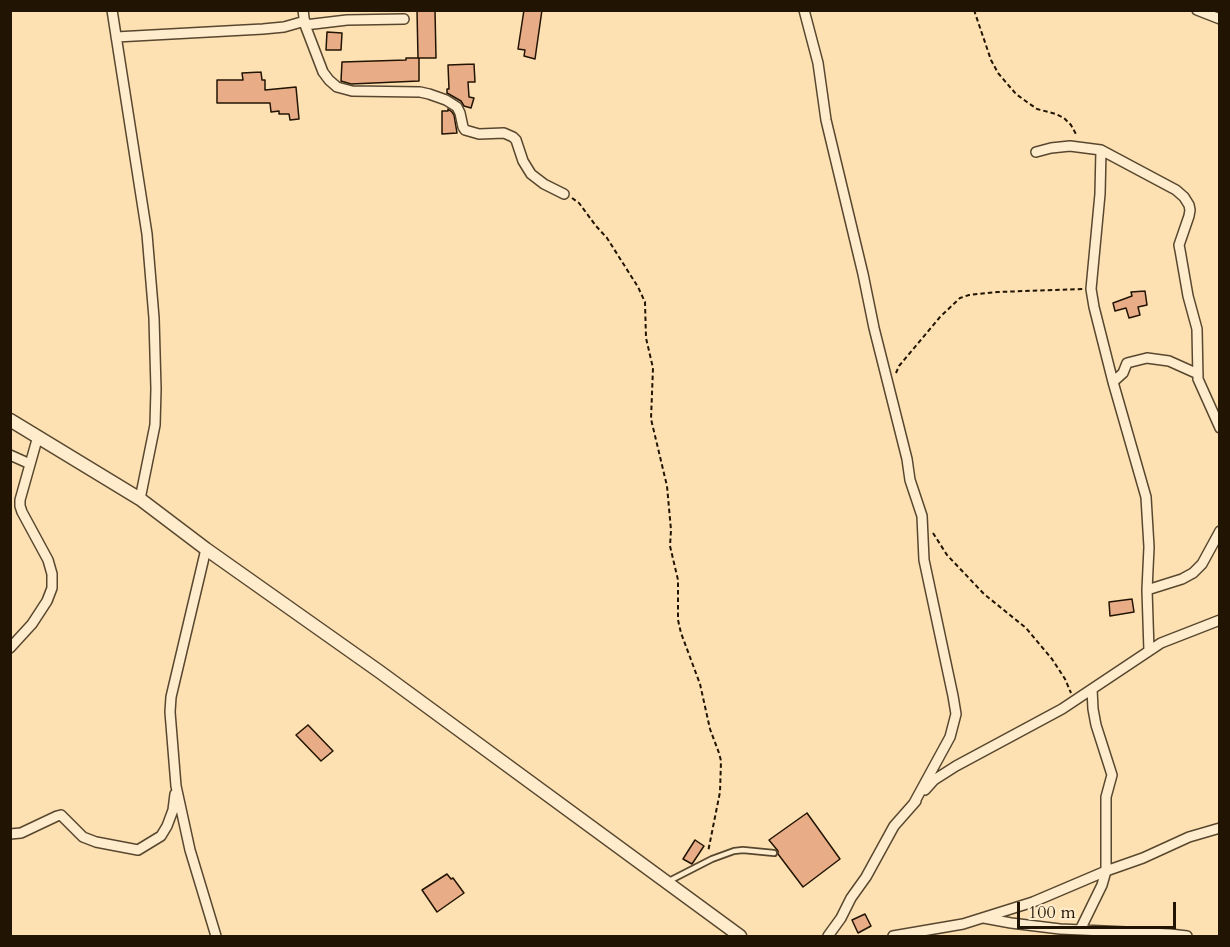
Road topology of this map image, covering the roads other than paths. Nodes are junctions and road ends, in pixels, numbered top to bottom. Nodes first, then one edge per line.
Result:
1 (112, 10) edge
2 (303, 10) edge
3 (804, 10) edge
4 (1197, 10) edge
5 (404, 19) dead end
6 (1220, 20) edge
7 (305, 23) junction
8 (116, 37) junction
9 (1101, 150) junction
10 (1036, 152) dead end
11 (564, 194) road end
12 (1198, 374) junction
13 (1113, 382) junction
14 (10, 420) edge
15 (1220, 428) edge
16 (38, 436) junction
17 (10, 455) edge
18 (30, 464) junction
19 (140, 499) junction
20 (1220, 531) edge
21 (206, 549) junction
22 (1147, 590) junction
23 (1220, 620) edge
24 (10, 648) edge
25 (1149, 651) junction
26 (1092, 689) junction
27 (176, 786) junction
28 (914, 803) junction
29 (1220, 828) edge
30 (10, 834) edge
31 (774, 853) dead end
32 (1106, 871) junction
33 (667, 882) junction
34 (982, 918) junction
35 (1080, 930) junction
36 (216, 936) edge
37 (740, 936) edge
38 (828, 936) edge
39 (893, 936) edge
40 (1187, 936) edge

1 - 8 street
2 - 7 street
3 - 28 street
4 - 6 street
5 - 7 street
7 - 8 street
7 - 11 street
8 - 19 street
9 - 10 street
9 - 12 street
9 - 13 street
12 - 13 street
12 - 15 street
13 - 22 street
14 - 16 street
16 - 18 street
16 - 19 street
17 - 18 street
18 - 24 street
19 - 21 street
20 - 22 street
21 - 27 street
21 - 33 street
22 - 25 street
23 - 25 street
25 - 26 street
26 - 28 street
26 - 32 street
27 - 30 street
27 - 36 street
28 - 38 street
29 - 32 street
31 - 33 lane
32 - 34 street
32 - 35 street
33 - 37 street
34 - 35 street
34 - 39 street
35 - 40 street

